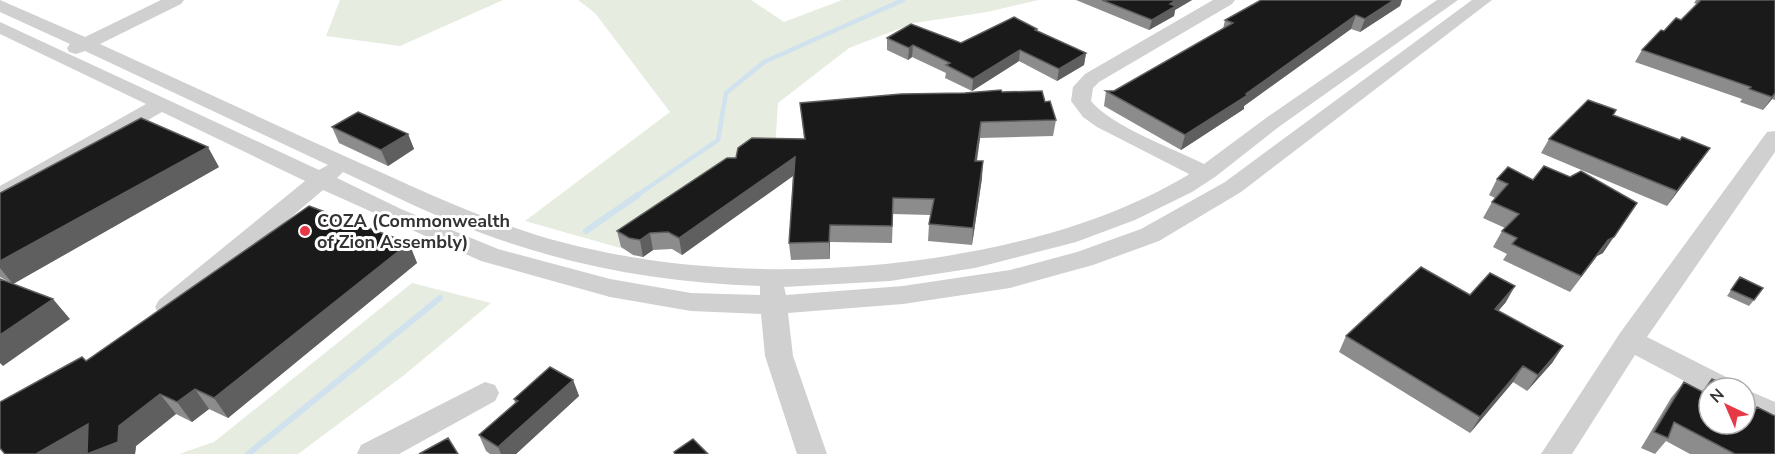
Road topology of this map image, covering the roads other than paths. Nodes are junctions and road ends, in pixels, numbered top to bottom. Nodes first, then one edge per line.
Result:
1 (175, 0) edge
2 (1226, 0) edge
3 (1449, 0) edge
4 (1483, 0) edge
5 (0, 5) edge
6 (0, 27) edge
7 (85, 43) junction
8 (60, 55) junction
9 (161, 104) junction
10 (1775, 137) edge
11 (343, 164) junction
12 (1205, 173) junction
13 (321, 179) junction
14 (0, 196) edge
15 (771, 277) junction
16 (773, 305) junction
17 (147, 322) edge
18 (1630, 340) junction
19 (1699, 376) edge
20 (485, 393) dead end
21 (1757, 406) edge
22 (1775, 416) edge
23 (372, 454) edge
24 (812, 454) edge
25 (1556, 454) edge

1 - 7 street
2 - 12 street
3 - 12 street
4 - 16 street
5 - 7 street
6 - 8 street
7 - 8 street
7 - 11 street
8 - 9 street
9 - 13 street
9 - 14 street
10 - 18 street
11 - 13 street
11 - 15 street
12 - 15 street
13 - 16 street
13 - 17 street
15 - 16 street
16 - 24 street
18 - 19 street
18 - 25 street
20 - 23 street
21 - 22 street

